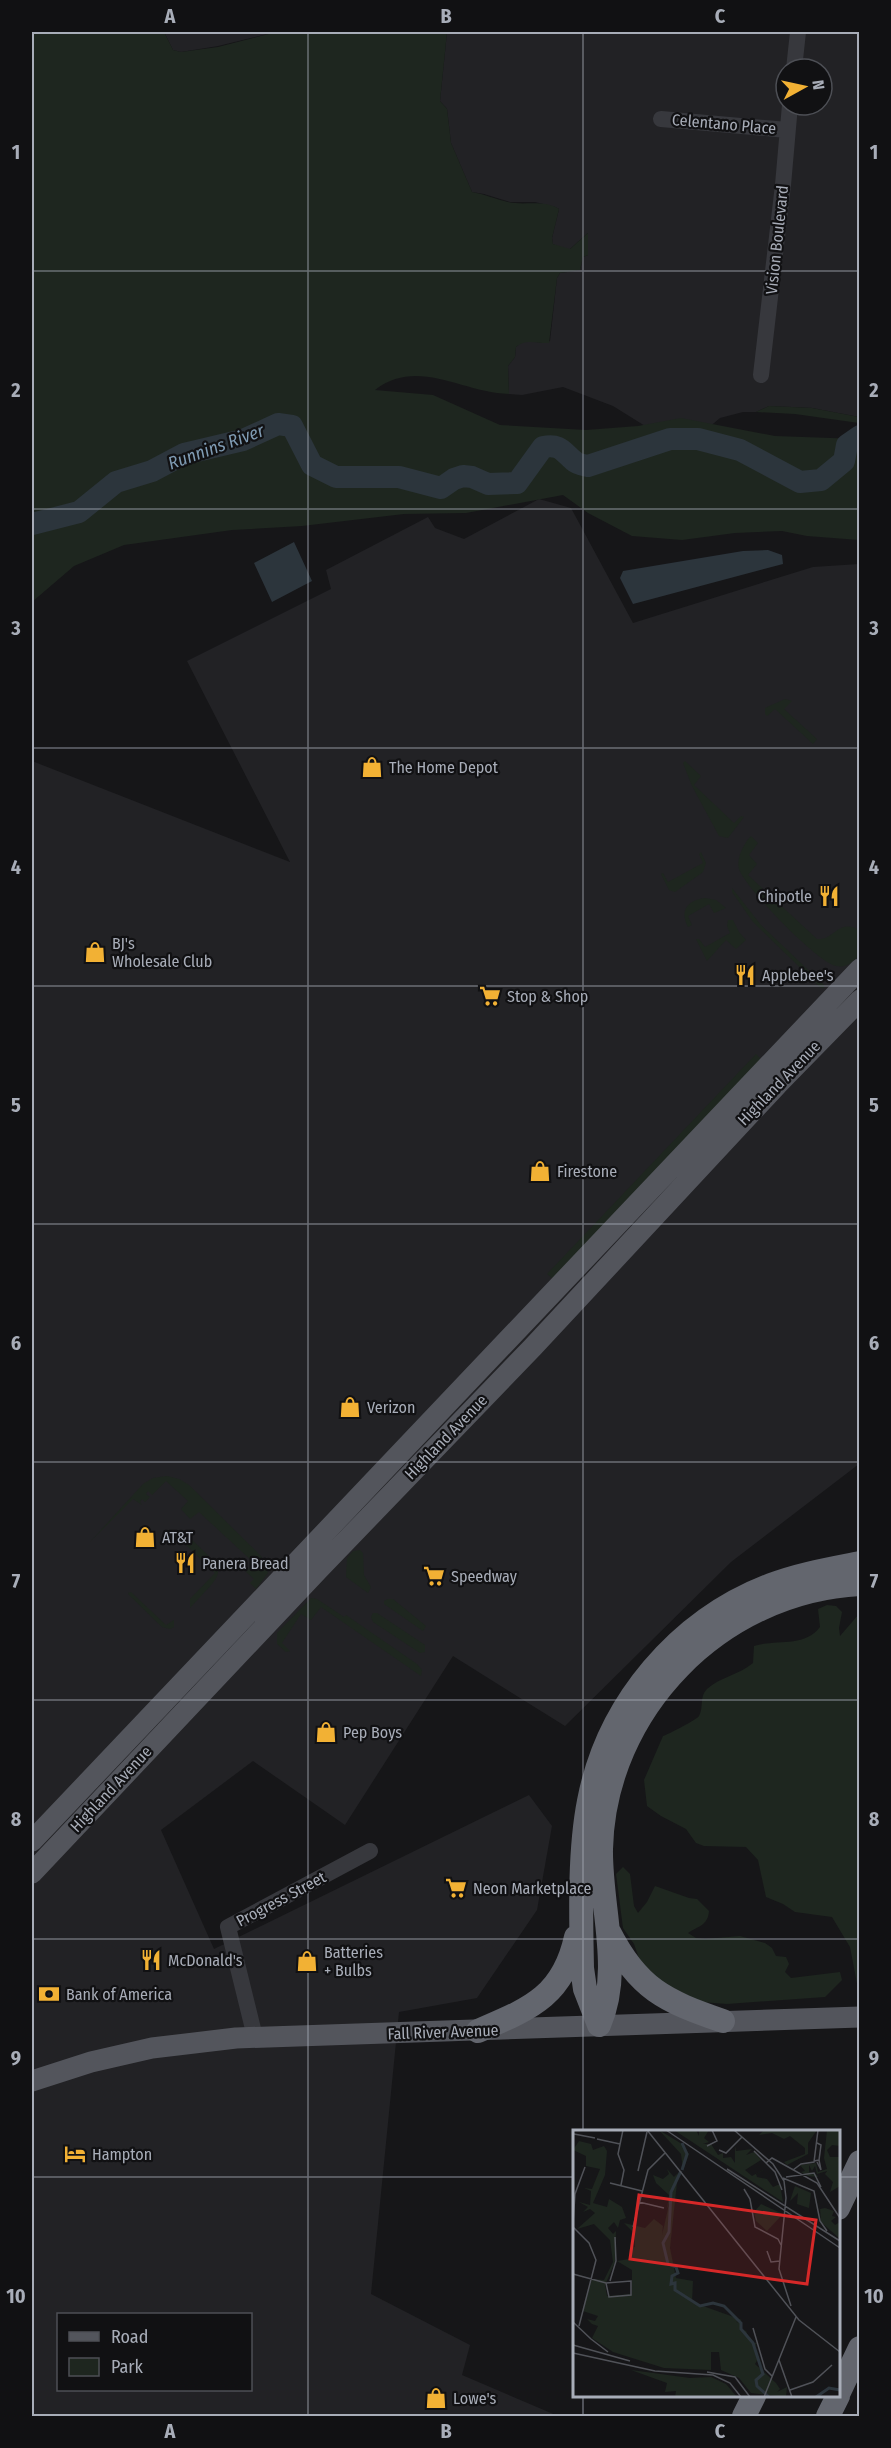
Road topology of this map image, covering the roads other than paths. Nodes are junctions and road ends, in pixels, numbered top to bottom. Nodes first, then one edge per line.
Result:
1 (798, 32) edge
2 (795, 57) edge
3 (789, 117) edge
4 (661, 119) dead end
5 (787, 130) junction
6 (761, 375) dead end
7 (860, 969) edge
8 (860, 1000) edge
9 (860, 1563) edge
10 (860, 1584) edge
11 (32, 1841) edge
12 (370, 1851) dead end
13 (32, 1873) edge
14 (583, 1881) junction
15 (608, 1929) junction
16 (860, 2018) edge
17 (723, 2021) junction
18 (599, 2025) junction
19 (478, 2031) junction
20 (255, 2037) junction
21 (32, 2081) edge
22 (860, 2162) edge
23 (840, 2204) edge
24 (860, 2348) edge
25 (840, 2391) edge
26 (754, 2397) edge
27 (837, 2397) edge
28 (744, 2416) edge
29 (828, 2416) edge

1 - 2 street
3 - 5 street, Vision Boulevard
4 - 5 street, Celentano Place
5 - 6 street, Vision Boulevard
7 - 11 main road, Highland Avenue
8 - 13 main road, Highland Avenue
9 - 14 highway
10 - 15 highway
12 - 20 street, Progress Street
14 - 18 highway
14 - 19 highway
15 - 17 highway
15 - 18 highway
16 - 17 main road, Fall River Avenue
17 - 18 main road, Fall River Avenue
18 - 19 main road, Fall River Avenue
19 - 20 main road, Fall River Avenue
20 - 21 main road, Fall River Avenue
22 - 23 highway
24 - 25 highway
26 - 28 highway
27 - 29 highway

